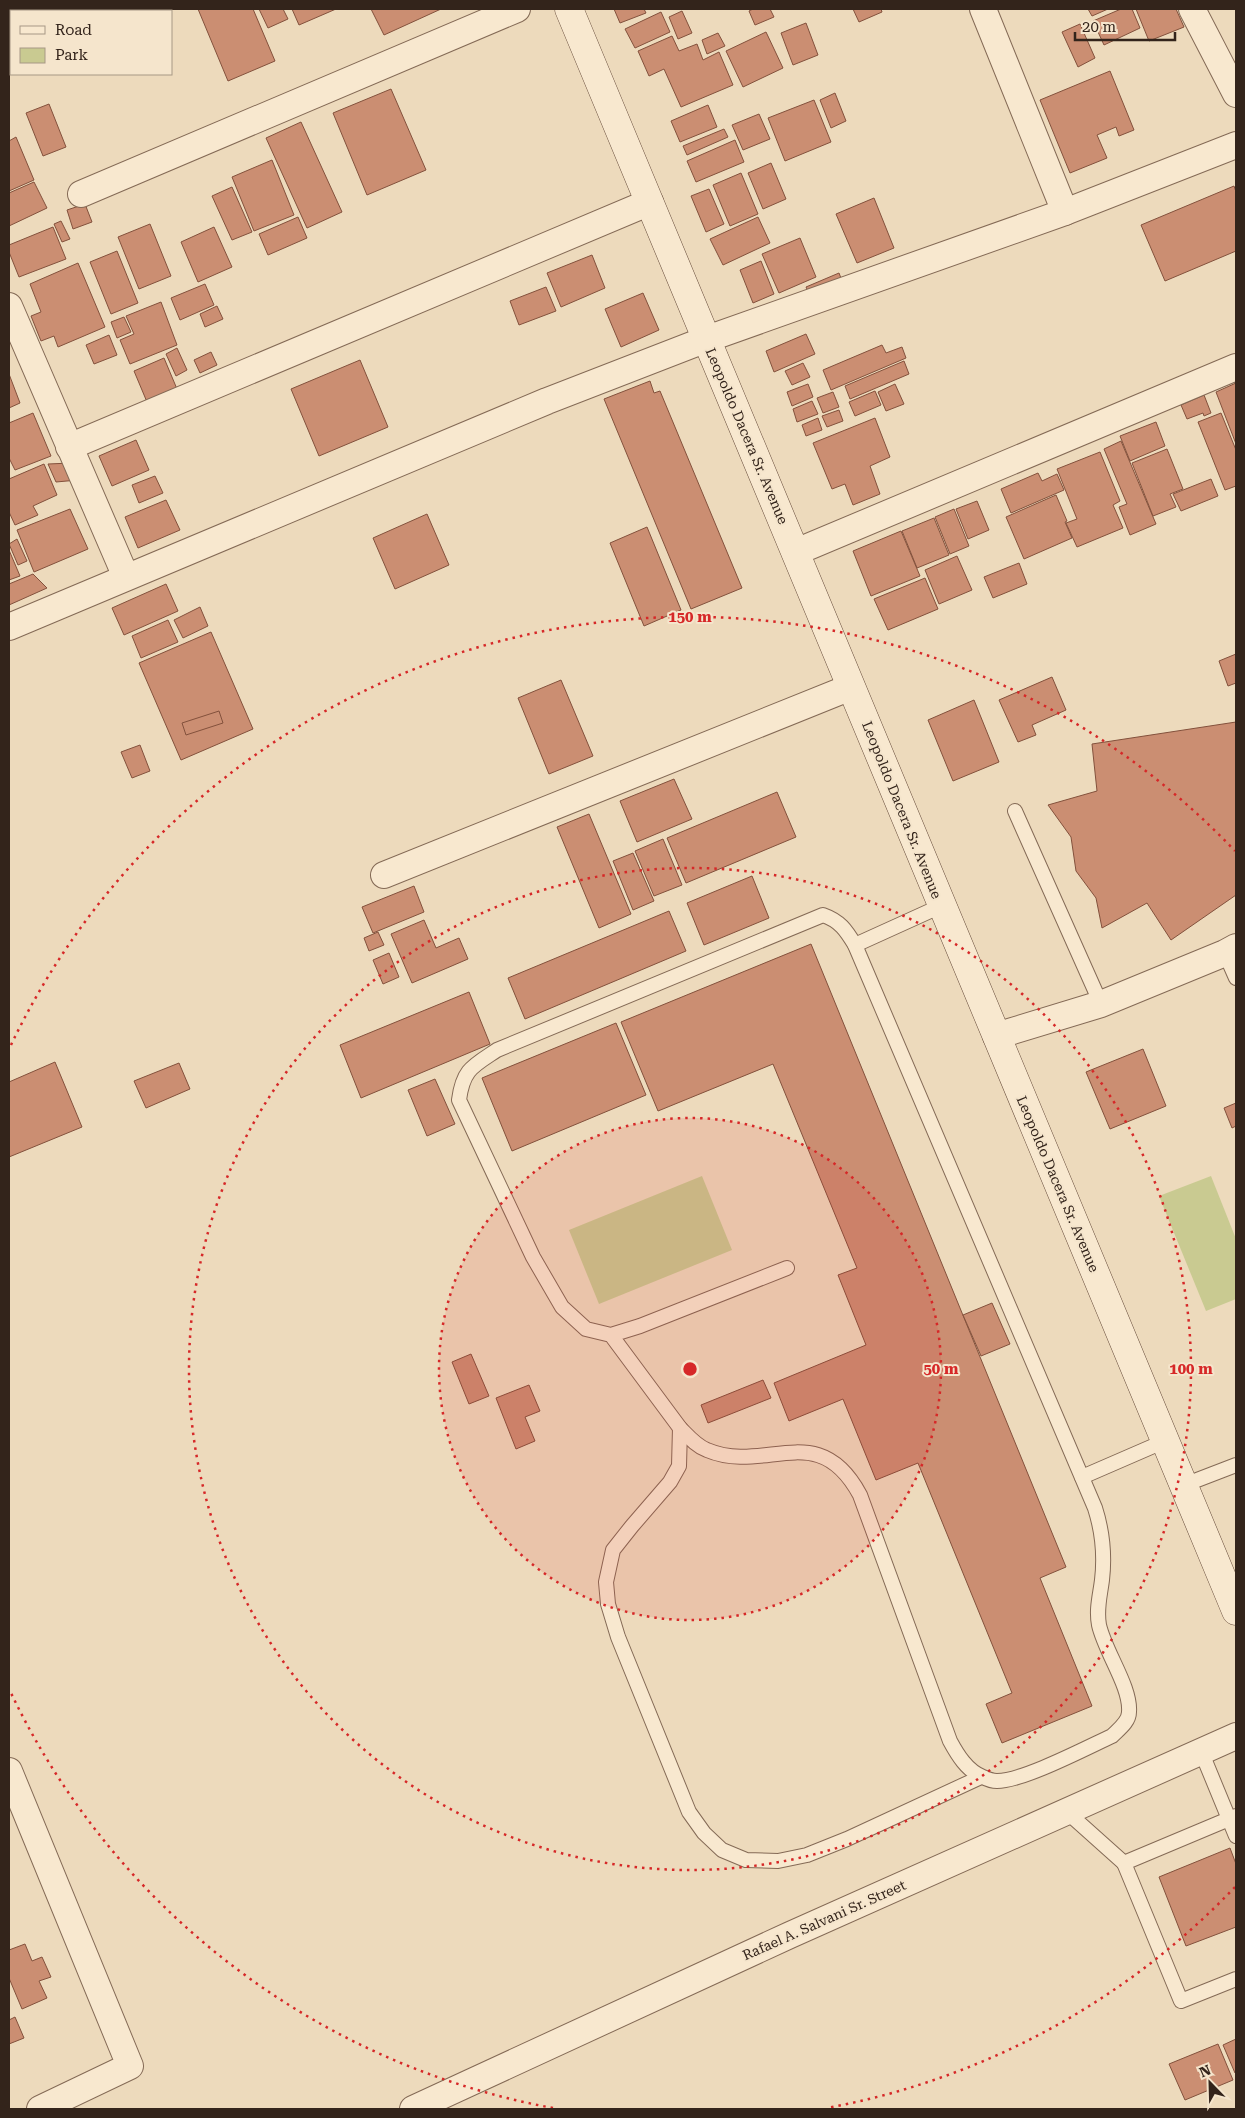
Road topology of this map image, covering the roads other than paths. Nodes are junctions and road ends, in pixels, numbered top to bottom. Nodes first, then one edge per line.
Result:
1 (517, 9) edge
2 (569, 9) edge
3 (983, 9) edge
4 (1194, 9) edge
5 (1236, 94) edge
6 (1236, 145) edge
7 (81, 194) dead end
8 (650, 202) junction
9 (1064, 212) junction
10 (9, 306) edge
11 (707, 340) junction
12 (1236, 367) edge
13 (69, 447) junction
14 (796, 552) junction
15 (126, 577) junction
16 (9, 627) edge
17 (851, 687) junction
18 (1015, 811) dead end
19 (384, 875) dead end
20 (942, 906) junction
21 (855, 945) junction
22 (1231, 950) edge
23 (1236, 978) edge
24 (1101, 1004) junction
25 (996, 1036) junction
26 (787, 1268) dead end
27 (611, 1335) junction
28 (680, 1428) junction
29 (1166, 1441) junction
30 (1236, 1464) edge
31 (1082, 1477) junction
32 (1184, 1485) junction
33 (1236, 1611) edge
34 (1236, 1736) edge
35 (1201, 1751) junction
36 (9, 1771) edge
37 (981, 1777) junction
38 (1067, 1812) junction
39 (1233, 1818) edge
40 (1236, 1836) edge
41 (1124, 1863) junction
42 (1236, 1978) edge
43 (40, 2109) edge
44 (414, 2109) edge

1 - 7 street
2 - 8 main road, Leopoldo Dacera Sr. Avenue
3 - 9 street
4 - 5 street
6 - 9 street
8 - 11 main road, Leopoldo Dacera Sr. Avenue
8 - 13 street
9 - 11 street
10 - 13 street
11 - 14 main road, Leopoldo Dacera Sr. Avenue
11 - 15 street
12 - 14 street
13 - 15 street
14 - 17 main road, Leopoldo Dacera Sr. Avenue
15 - 16 street
17 - 19 street
17 - 20 main road, Leopoldo Dacera Sr. Avenue
18 - 24 lane
20 - 21 lane
20 - 25 main road, Leopoldo Dacera Sr. Avenue
21 - 27 lane
21 - 31 lane
22 - 23 lane
22 - 24 street
24 - 25 street
25 - 29 main road, Leopoldo Dacera Sr. Avenue
26 - 27 lane
27 - 28 lane
28 - 37 lane
28 - 37 lane
29 - 31 lane
29 - 32 main road, Leopoldo Dacera Sr. Avenue
30 - 32 lane
31 - 37 lane
32 - 33 main road, Leopoldo Dacera Sr. Avenue
34 - 35 street, Rafael A. Salvani Sr. Street
35 - 38 street, Rafael A. Salvani Sr. Street
35 - 39 lane
36 - 43 street
38 - 41 lane
38 - 44 street, Rafael A. Salvani Sr. Street
39 - 40 lane
39 - 41 lane
41 - 42 lane

